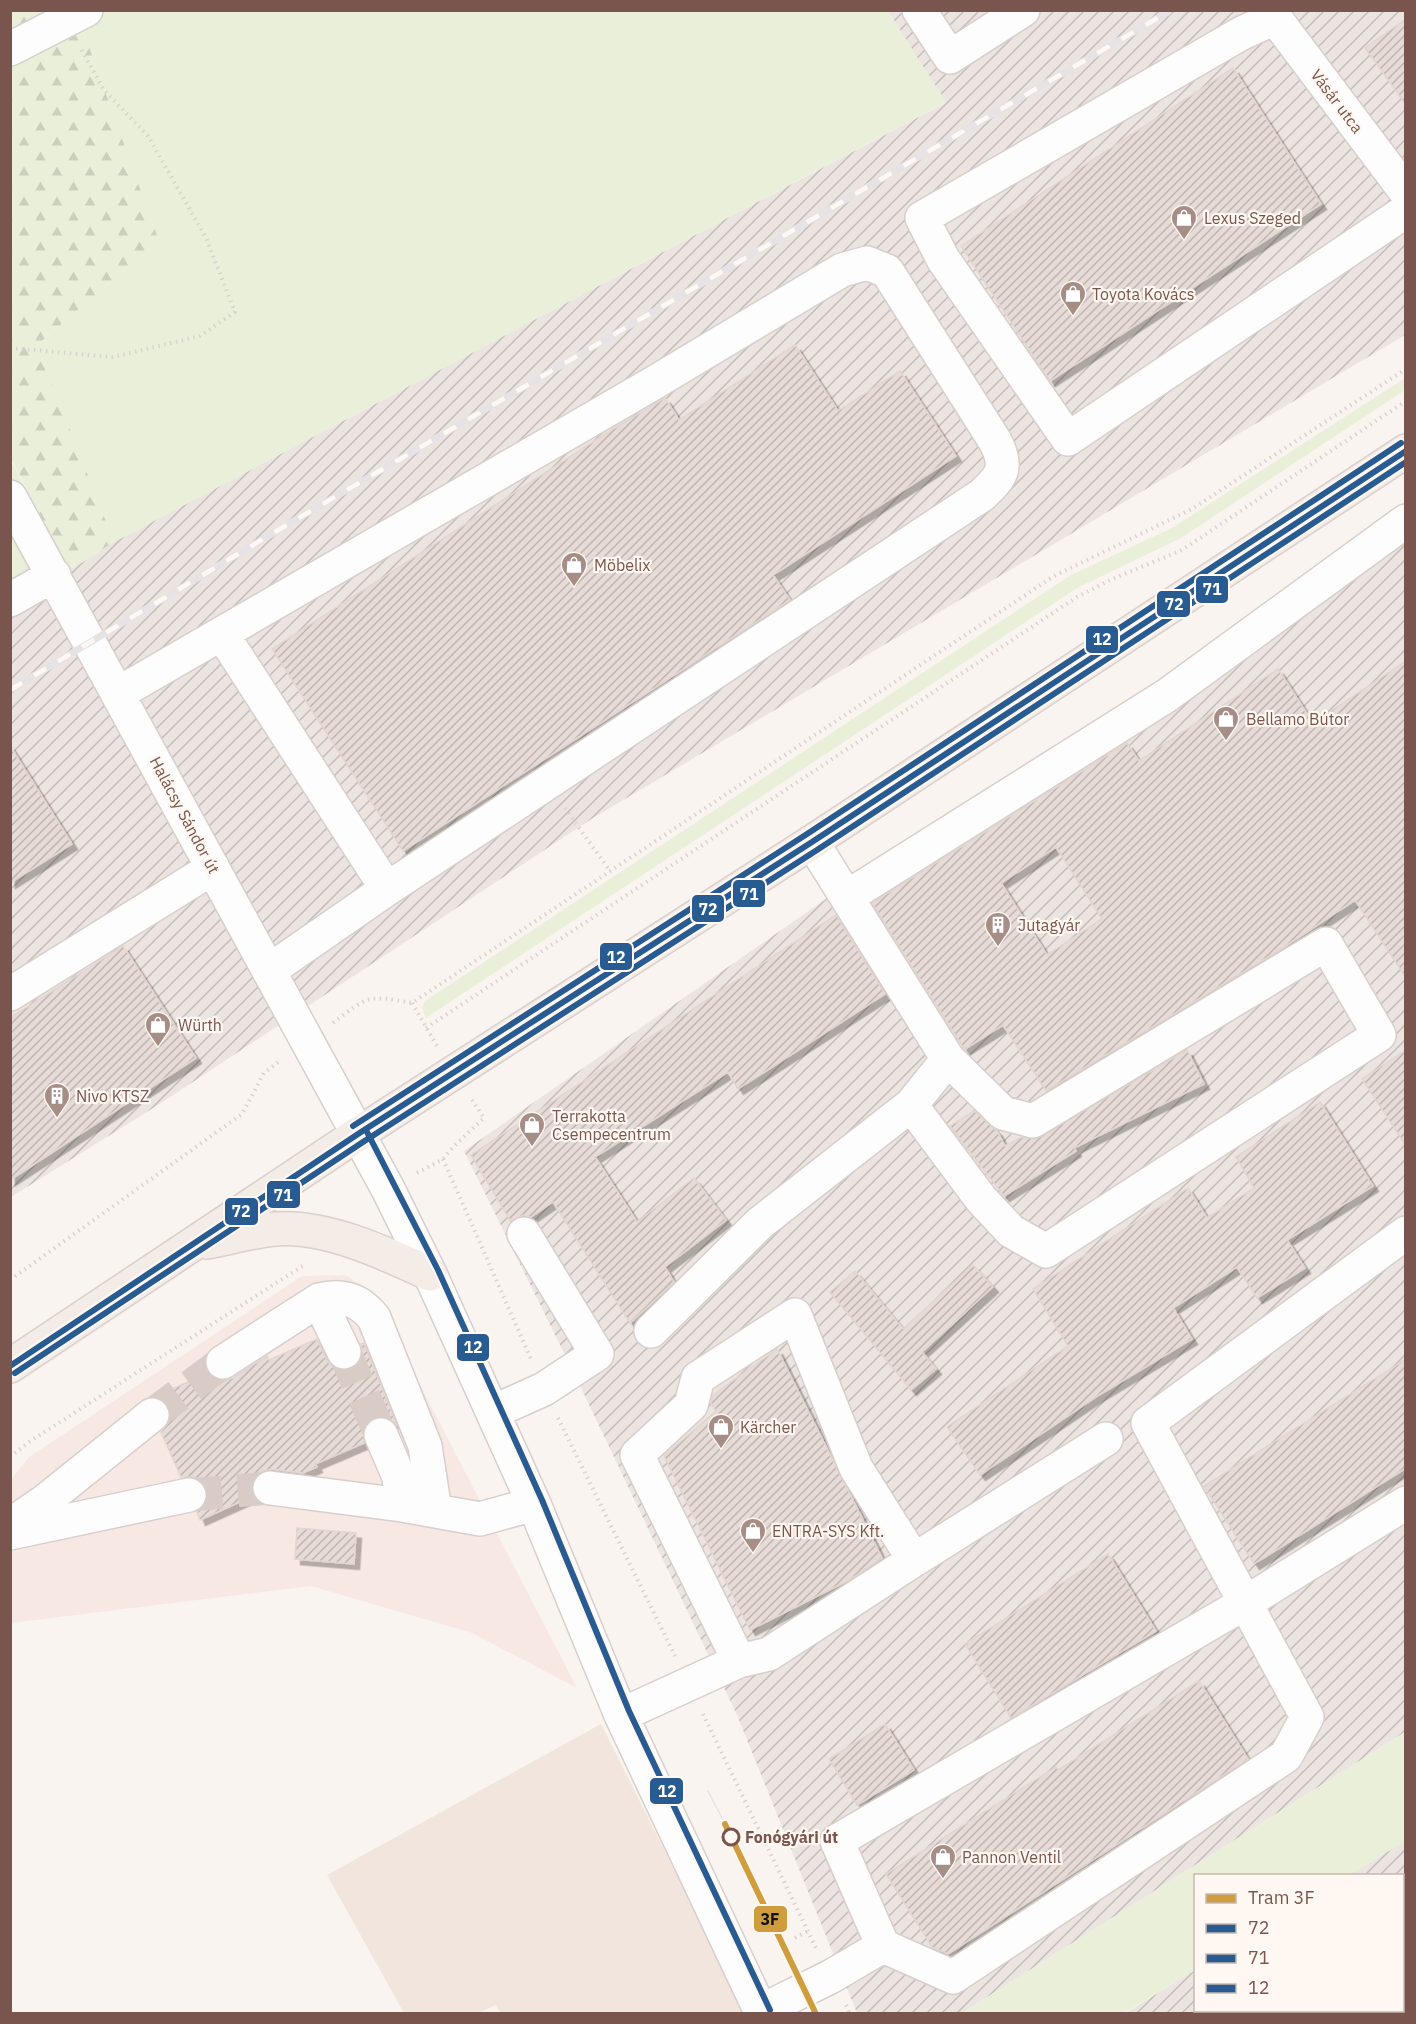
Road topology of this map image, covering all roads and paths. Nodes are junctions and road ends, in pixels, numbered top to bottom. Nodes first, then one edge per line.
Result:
1 (919, 10) edge
2 (1023, 10) edge
3 (1272, 14) edge
4 (76, 16) edge
5 (10, 49) edge
6 (1406, 192) edge
7 (1406, 211) edge
8 (10, 348) edge
9 (1406, 369) edge
10 (1406, 401) edge
11 (1406, 451) edge
12 (10, 497) edge
13 (1406, 521) edge
14 (54, 575) junction
15 (10, 600) edge
16 (222, 634) junction
17 (119, 693) junction
18 (547, 783) junction
19 (812, 842) junction
20 (213, 868) junction
21 (610, 871) junction
22 (387, 889) junction
23 (847, 897) junction
24 (270, 970) junction
25 (10, 994) edge
26 (426, 1028) dead end
27 (308, 1042) junction
28 (948, 1059) junction
29 (910, 1105) junction
30 (484, 1118) dead end
31 (358, 1134) junction
32 (443, 1160) junction
33 (388, 1189) junction
34 (1406, 1233) edge
35 (524, 1234) dead end
36 (333, 1235) junction
37 (193, 1244) junction
38 (430, 1274) junction
39 (10, 1280) edge
40 (319, 1300) junction
41 (651, 1331) dead end
42 (344, 1352) tunnel mouth
43 (223, 1362) tunnel mouth
44 (10, 1366) edge
45 (544, 1389) junction
46 (493, 1412) junction
47 (152, 1414) tunnel mouth
48 (381, 1435) tunnel mouth
49 (1106, 1439) dead end
50 (10, 1457) edge
51 (270, 1488) tunnel mouth
52 (189, 1495) tunnel mouth
53 (1406, 1503) edge
54 (534, 1504) junction
55 (402, 1505) junction
56 (435, 1511) junction
57 (10, 1525) edge
58 (10, 1533) edge
59 (914, 1560) junction
60 (1245, 1603) junction
61 (739, 1661) junction
62 (689, 1685) junction
63 (621, 1715) junction
64 (808, 1931) junction
65 (795, 1938) dead end
66 (883, 1946) junction
67 (830, 1977) junction
68 (761, 2012) edge
69 (850, 2013) edge

1 - 2 street
3 - 6 street, Vásár utca
3 - 7 street
4 - 5 street
4 - 8 path
9 - 21 path
10 - 26 path
11 - 19 main road
12 - 14 street, Halácsy Sándor út
13 - 23 street
14 - 15 street
14 - 17 street, Halácsy Sándor út
16 - 17 street
16 - 18 street
16 - 22 street
17 - 20 street, Halácsy Sándor út
18 - 21 path
18 - 22 street
19 - 23 street
19 - 31 main road
20 - 24 street, Halácsy Sándor út
20 - 25 street
21 - 27 path
22 - 24 street
23 - 28 street
24 - 27 street, Halácsy Sándor út
27 - 31 street, Halácsy Sándor út
27 - 39 path
28 - 29 street
28 - 29 street
29 - 41 street
30 - 32 path
31 - 33 street
31 - 37 main road
32 - 33 path
32 - 45 path
33 - 38 street
34 - 60 street
35 - 45 street
36 - 37 main road
36 - 38 main road
36 - 50 path
37 - 44 main road
38 - 46 street
40 - 42 street
40 - 43 street
40 - 56 street
45 - 46 street
45 - 62 path
46 - 54 street
47 - 57 street
48 - 55 street
49 - 59 street
51 - 55 street
52 - 58 street
53 - 60 street
54 - 56 street
54 - 63 street
55 - 56 street
59 - 61 street
59 - 61 street
60 - 66 street
60 - 66 street
61 - 62 street
62 - 63 street
62 - 64 path
63 - 68 street
64 - 65 path
64 - 67 path
66 - 67 street
67 - 68 street
67 - 69 path

